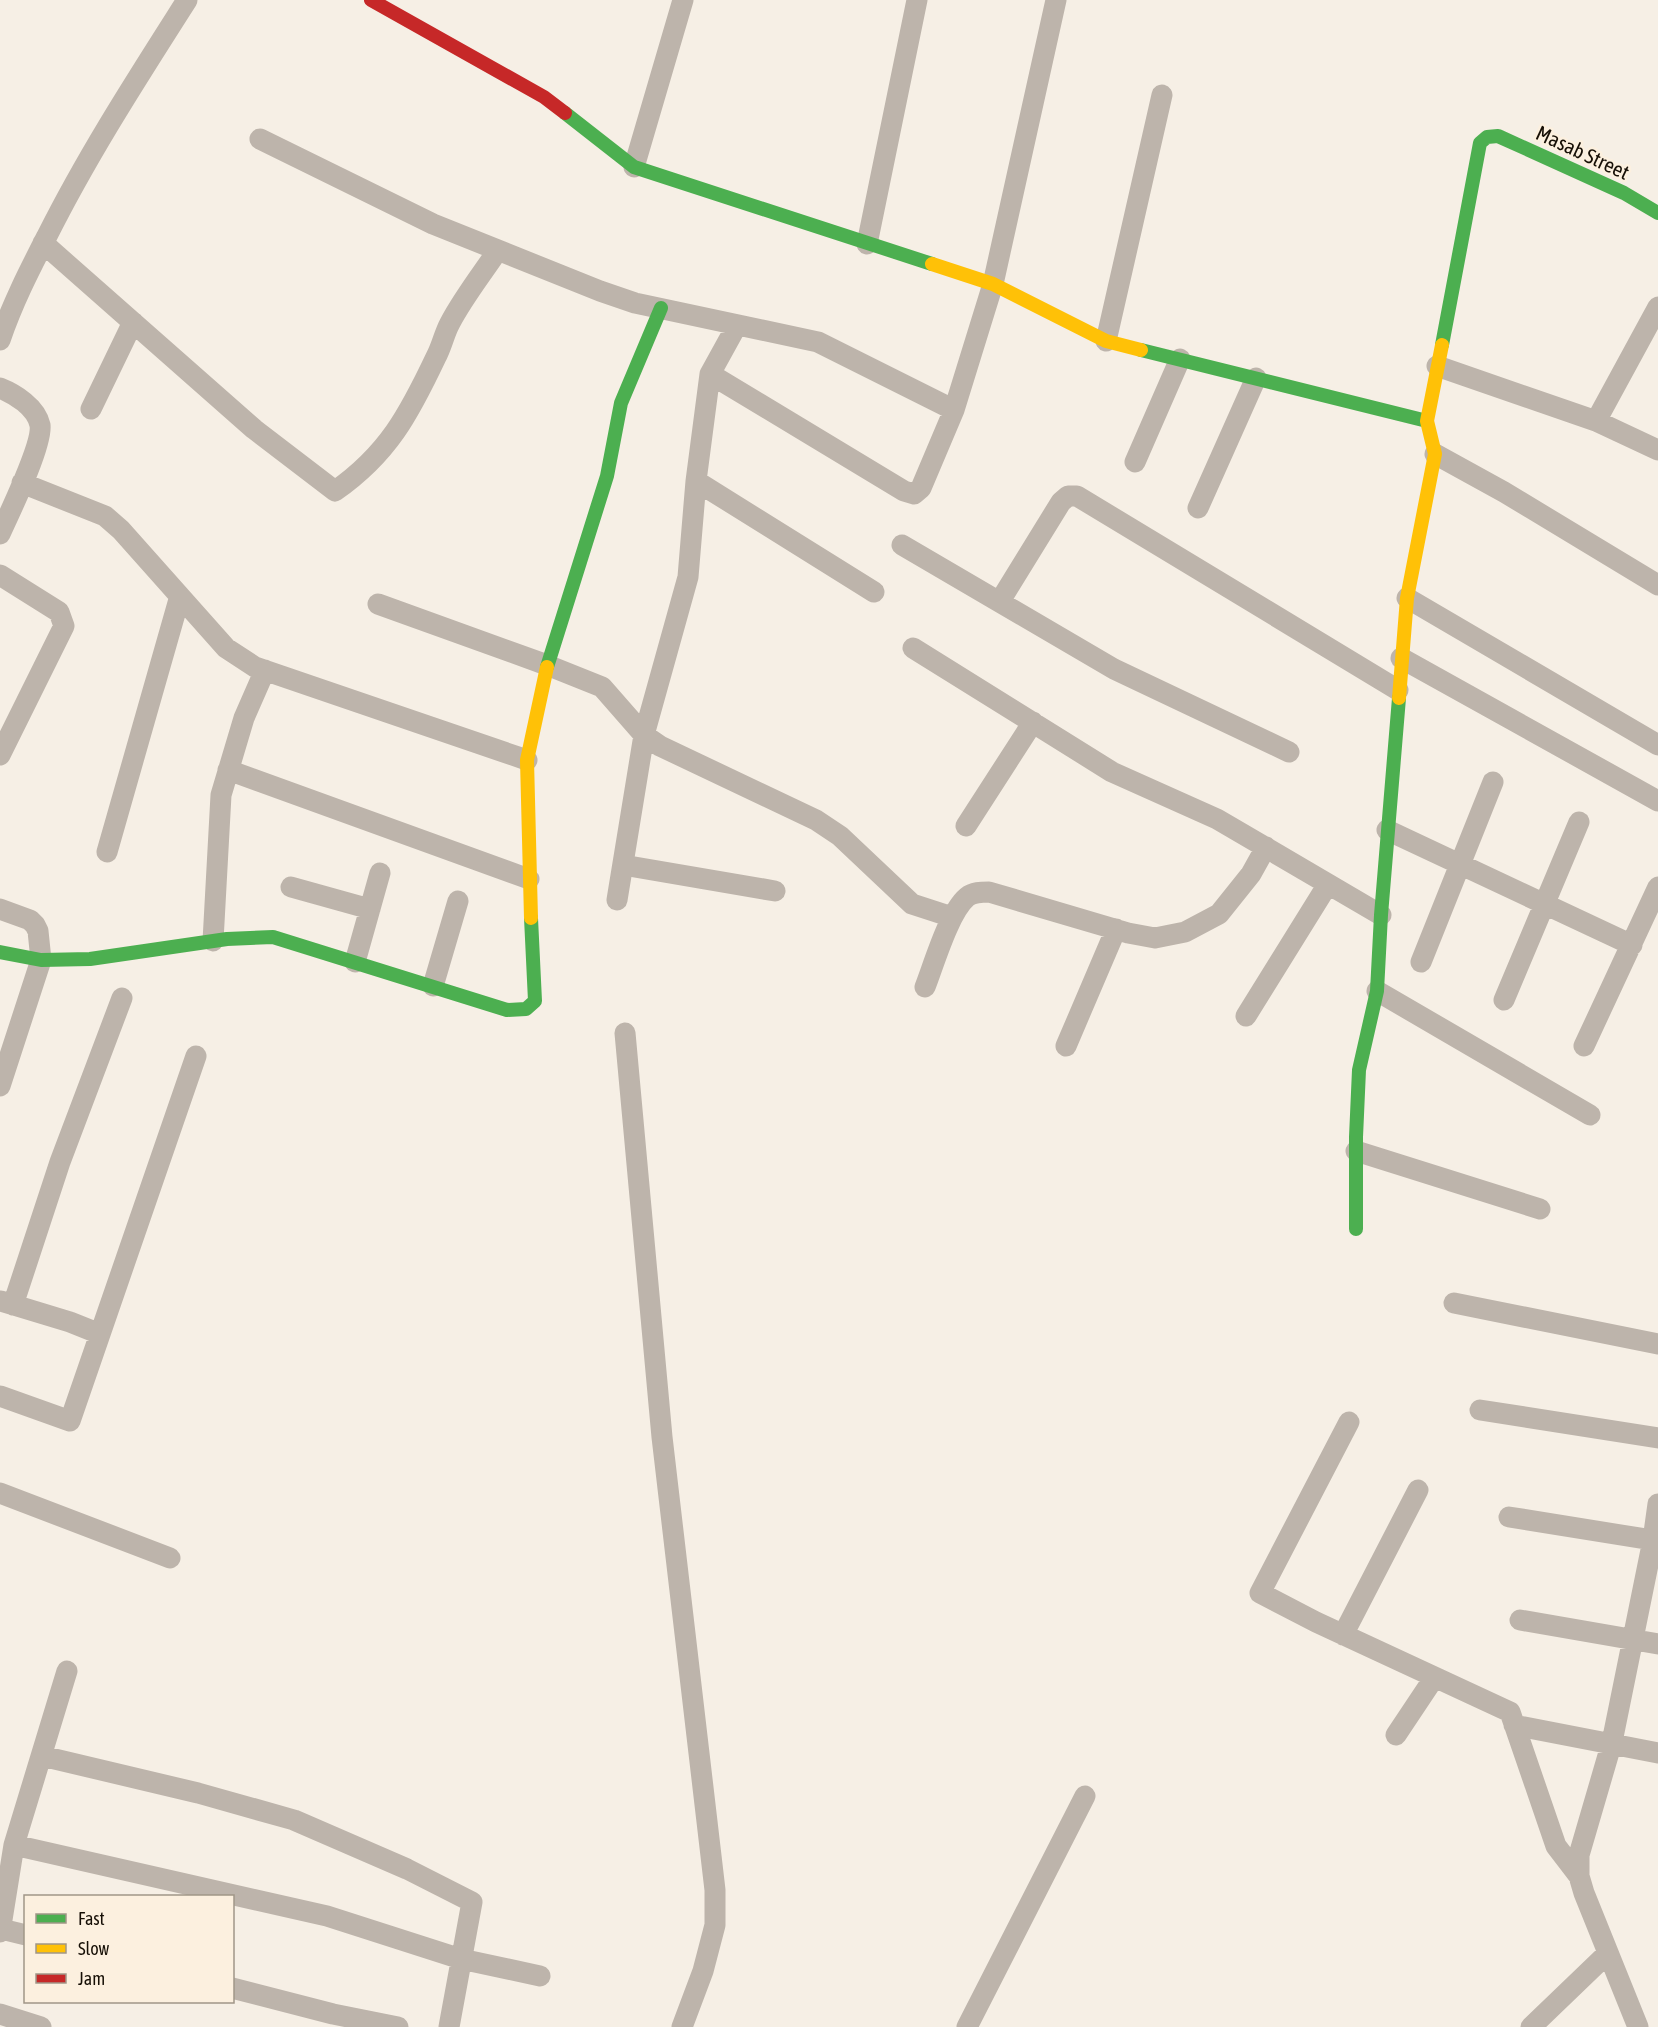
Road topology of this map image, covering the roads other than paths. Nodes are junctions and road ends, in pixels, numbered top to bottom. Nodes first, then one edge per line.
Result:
1 (187, 0) edge
2 (371, 0) edge
3 (683, 0) edge
4 (917, 0) edge
5 (1056, 0) edge
6 (1162, 95) dead end
7 (260, 139) dead end
8 (634, 167) junction
9 (1658, 213) edge
10 (43, 243) junction
11 (867, 244) junction
12 (498, 250) junction
13 (993, 284) junction
14 (6, 299) edge
15 (1658, 307) edge
16 (661, 308) junction
17 (133, 322) junction
18 (737, 325) junction
19 (0, 339) edge
20 (1106, 341) junction
21 (1180, 359) junction
22 (1437, 366) junction
23 (710, 374) junction
24 (1256, 378) junction
25 (0, 388) edge
26 (91, 410) dead end
27 (954, 410) junction
28 (1427, 421) junction
29 (1596, 421) junction
30 (1658, 450) edge
31 (1435, 454) junction
32 (1135, 462) dead end
33 (696, 482) junction
34 (13, 491) edge
35 (1198, 508) dead end
36 (0, 534) edge
37 (902, 545) dead end
38 (0, 575) edge
39 (1658, 585) edge
40 (874, 592) dead end
41 (180, 596) junction
42 (1407, 598) junction
43 (1000, 601) junction
44 (378, 604) dead end
45 (913, 648) dead end
46 (1401, 658) junction
47 (547, 665) junction
48 (265, 670) junction
49 (1398, 690) junction
50 (1033, 722) junction
51 (644, 735) junction
52 (1658, 745) edge
53 (1290, 752) dead end
54 (0, 755) edge
55 (527, 760) junction
56 (228, 770) junction
57 (1493, 782) dead end
58 (1658, 801) edge
59 (1579, 822) dead end
60 (966, 826) dead end
61 (1387, 830) junction
62 (1266, 847) junction
63 (107, 852) dead end
64 (1460, 864) junction
65 (623, 865) junction
66 (380, 873) dead end
67 (529, 879) junction
68 (1328, 884) junction
69 (291, 887) dead end
70 (1658, 887) edge
71 (775, 891) dead end
72 (617, 900) dead end
73 (458, 901) dead end
74 (1545, 904) junction
75 (0, 909) edge
76 (370, 909) junction
77 (1380, 915) junction
78 (952, 917) junction
79 (1116, 929) junction
80 (213, 941) junction
81 (1632, 945) junction
82 (0, 952) edge
83 (41, 960) junction
84 (355, 962) junction
85 (1421, 962) dead end
86 (433, 986) junction
87 (925, 987) dead end
88 (1377, 991) junction
89 (122, 998) dead end
90 (1504, 999) dead end
91 (1246, 1016) dead end
92 (625, 1033) dead end
93 (1066, 1046) dead end
94 (1584, 1046) dead end
95 (196, 1056) dead end
96 (0, 1086) edge
97 (1590, 1115) dead end
98 (1356, 1151) junction
99 (1540, 1209) dead end
100 (1356, 1228) dead end
101 (7, 1303) edge
102 (1454, 1303) dead end
103 (100, 1334) junction
104 (1658, 1344) edge
105 (0, 1396) edge
106 (1480, 1410) dead end
107 (1349, 1422) dead end
108 (1658, 1438) edge
109 (1418, 1490) dead end
110 (0, 1493) edge
111 (1658, 1504) edge
112 (1509, 1517) dead end
113 (1655, 1540) edge
114 (170, 1558) dead end
115 (1520, 1620) dead end
116 (1343, 1635) junction
117 (1633, 1640) junction
118 (1658, 1644) edge
119 (67, 1671) dead end
120 (1434, 1678) junction
121 (1514, 1725) junction
122 (1396, 1736) dead end
123 (1611, 1742) junction
124 (1658, 1753) edge
125 (42, 1756) junction
126 (1085, 1796) dead end
127 (14, 1845) junction
128 (1579, 1876) junction
129 (1, 1930) edge
130 (24, 1935) edge
131 (1608, 1953) junction
132 (461, 1959) junction
133 (540, 1976) dead end
134 (234, 1989) edge
135 (0, 2014) edge
136 (41, 2027) edge
137 (398, 2027) edge
138 (449, 2027) edge
139 (682, 2027) edge
140 (968, 2027) edge
141 (1531, 2027) edge
142 (1638, 2027) edge

1 - 10 street
2 - 8 street
3 - 8 street
4 - 11 street
5 - 13 street
6 - 20 street
7 - 12 street
8 - 11 street
9 - 22 street, Masab Street
10 - 14 street
10 - 17 street
11 - 13 street
12 - 16 street
12 - 17 street
13 - 20 street
13 - 27 street
14 - 19 street
15 - 29 street
16 - 18 street
16 - 47 street
17 - 26 street
18 - 23 street
18 - 27 street
20 - 21 street
21 - 24 street
21 - 32 street
22 - 28 street
22 - 29 street
23 - 27 street
23 - 33 street
24 - 28 street
24 - 35 street
25 - 34 street
28 - 31 street
29 - 30 street
31 - 39 street
31 - 42 street
33 - 40 street
33 - 51 street
34 - 36 street
34 - 41 street
37 - 43 street
38 - 54 street
41 - 48 street
41 - 63 street
42 - 46 street
42 - 52 street
43 - 49 street
43 - 53 street
44 - 47 street
45 - 50 street
46 - 49 street
46 - 58 street
47 - 51 street
47 - 55 street
48 - 55 street
48 - 56 street
49 - 61 street
50 - 60 street
50 - 62 street
51 - 65 street
51 - 78 street
55 - 67 street
56 - 67 street
56 - 80 street
57 - 64 street
59 - 74 street
61 - 64 street
61 - 77 street
62 - 68 street
62 - 79 street
64 - 74 street
64 - 85 street
65 - 71 street
65 - 72 street
66 - 76 street
67 - 86 street
68 - 77 street
68 - 91 street
69 - 76 street
70 - 81 street
73 - 86 street
74 - 81 street
74 - 90 street
75 - 83 street
76 - 84 street
77 - 88 street
78 - 79 street
78 - 87 street
79 - 93 street
80 - 83 street
80 - 84 street
81 - 94 street
82 - 83 street
83 - 96 street
84 - 86 street
88 - 97 street
88 - 98 street
89 - 101 street
92 - 139 street
95 - 103 street
98 - 99 street
98 - 100 street
101 - 103 street
102 - 104 street
103 - 105 street
106 - 108 street
107 - 116 street
109 - 116 street
110 - 114 street
111 - 113 street
112 - 113 street
113 - 117 street
115 - 117 street
116 - 120 street
117 - 118 street
117 - 123 street
119 - 125 street
120 - 121 street
120 - 122 street
121 - 123 street
121 - 128 street
123 - 124 street
123 - 128 street
125 - 127 street
125 - 132 street
126 - 140 street
127 - 129 street
127 - 132 street
128 - 131 street
129 - 130 street
131 - 141 street
131 - 142 street
132 - 133 street
132 - 138 street
134 - 137 street
135 - 136 street

